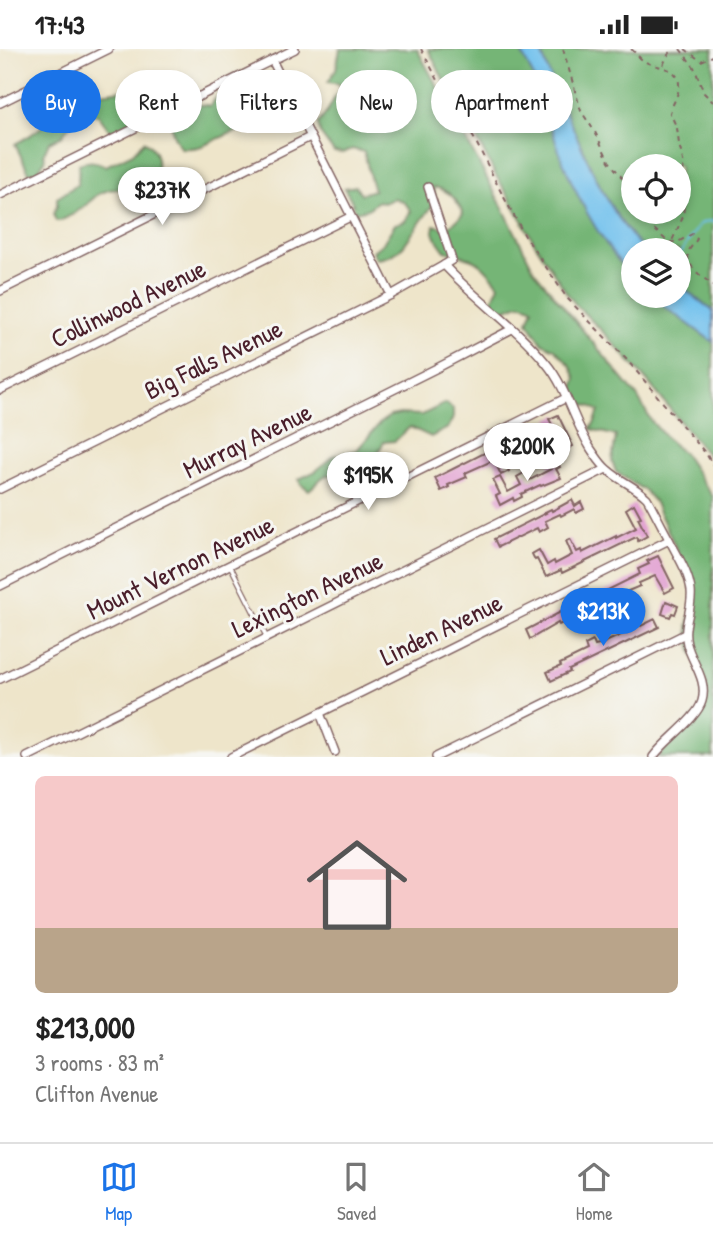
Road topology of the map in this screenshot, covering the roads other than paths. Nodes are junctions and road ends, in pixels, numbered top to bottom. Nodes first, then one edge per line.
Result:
1 (109, 49) edge
2 (295, 49) edge
3 (272, 61) junction
4 (0, 103) edge
5 (310, 137) junction
6 (428, 187) dead end
7 (0, 195) edge
8 (350, 217) junction
9 (444, 265) junction
10 (0, 291) edge
11 (391, 295) junction
12 (512, 329) junction
13 (0, 390) edge
14 (566, 398) junction
15 (606, 469) junction
16 (0, 489) edge
17 (669, 540) junction
18 (230, 565) junction
19 (0, 586) edge
20 (685, 634) junction
21 (267, 638) junction
22 (0, 679) edge
23 (320, 713) junction
24 (335, 752) dead end
25 (27, 757) edge
26 (231, 757) edge
27 (436, 757) edge
28 (653, 757) edge

1 - 4 street
2 - 3 street
3 - 5 street
3 - 7 street
5 - 8 street
5 - 10 street
6 - 9 street
8 - 11 street
8 - 13 street, Collinwood Avenue
9 - 11 street, Big Falls Avenue
9 - 12 street
11 - 16 street, Big Falls Avenue
12 - 14 street
12 - 19 street, Murray Avenue
14 - 15 street
14 - 18 street, Mount Vernon Avenue
15 - 17 street
15 - 21 street, Lexington Avenue
17 - 20 street
17 - 23 street, Linden Avenue
18 - 21 lane
18 - 22 street, Mount Vernon Avenue
20 - 27 street
20 - 28 street
21 - 25 street, Lexington Avenue
23 - 24 street
23 - 26 street, Linden Avenue

